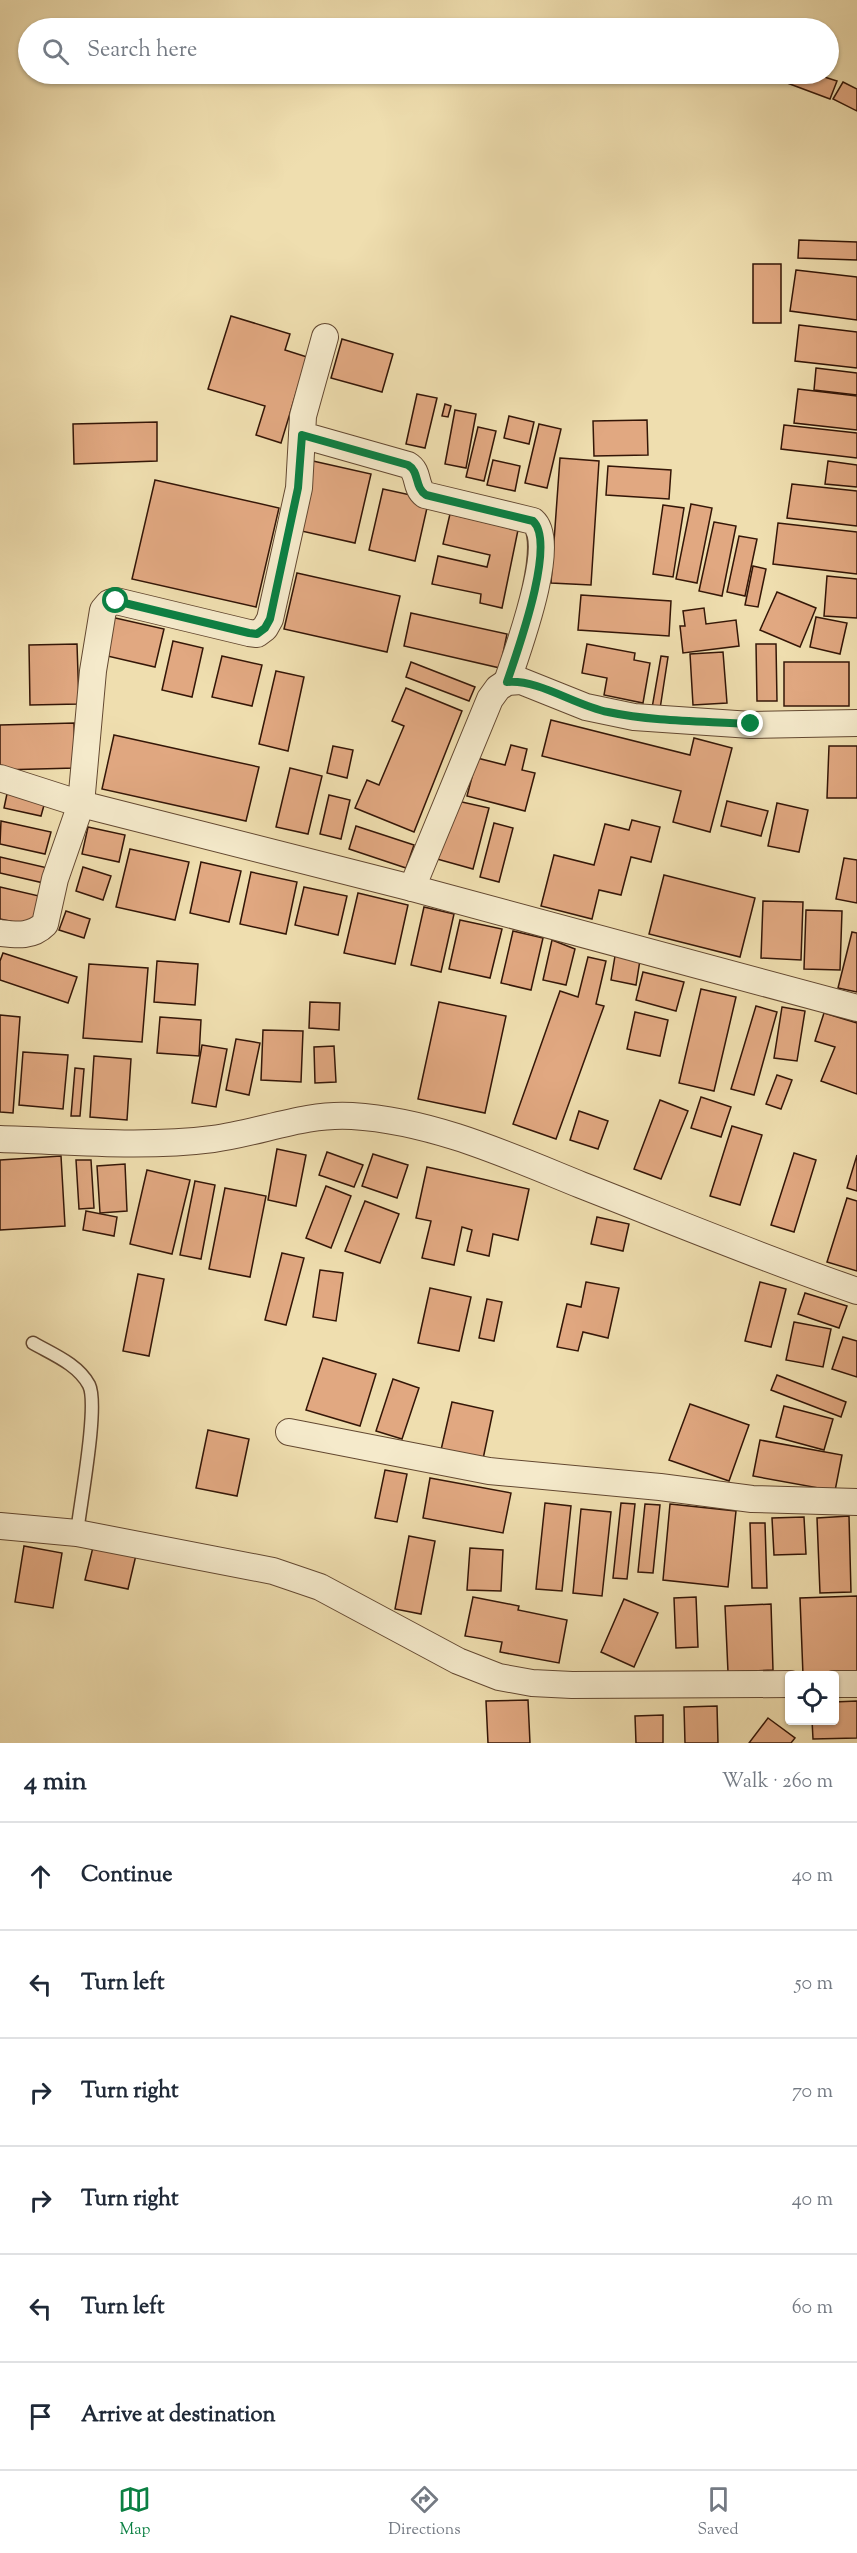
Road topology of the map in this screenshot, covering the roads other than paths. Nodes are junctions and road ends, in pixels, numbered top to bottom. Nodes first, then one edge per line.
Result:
1 (325, 337) dead end
2 (302, 435) junction
3 (507, 682) junction
4 (857, 723) edge
5 (0, 778) edge
6 (81, 804) junction
7 (412, 888) junction
8 (0, 933) edge
9 (857, 1008) edge
10 (0, 1139) edge
11 (857, 1291) edge
12 (33, 1344) dead end
13 (289, 1432) dead end
14 (857, 1502) edge
15 (0, 1526) edge
16 (77, 1533) junction
17 (785, 1684) edge
18 (839, 1684) edge
19 (857, 1684) edge

1 - 2 street
2 - 3 street
2 - 6 street
3 - 4 street
3 - 7 street
5 - 6 street
6 - 7 street
6 - 8 street
7 - 9 street
10 - 11 street
12 - 16 lane
13 - 14 street
15 - 16 street
16 - 17 street
18 - 19 street

